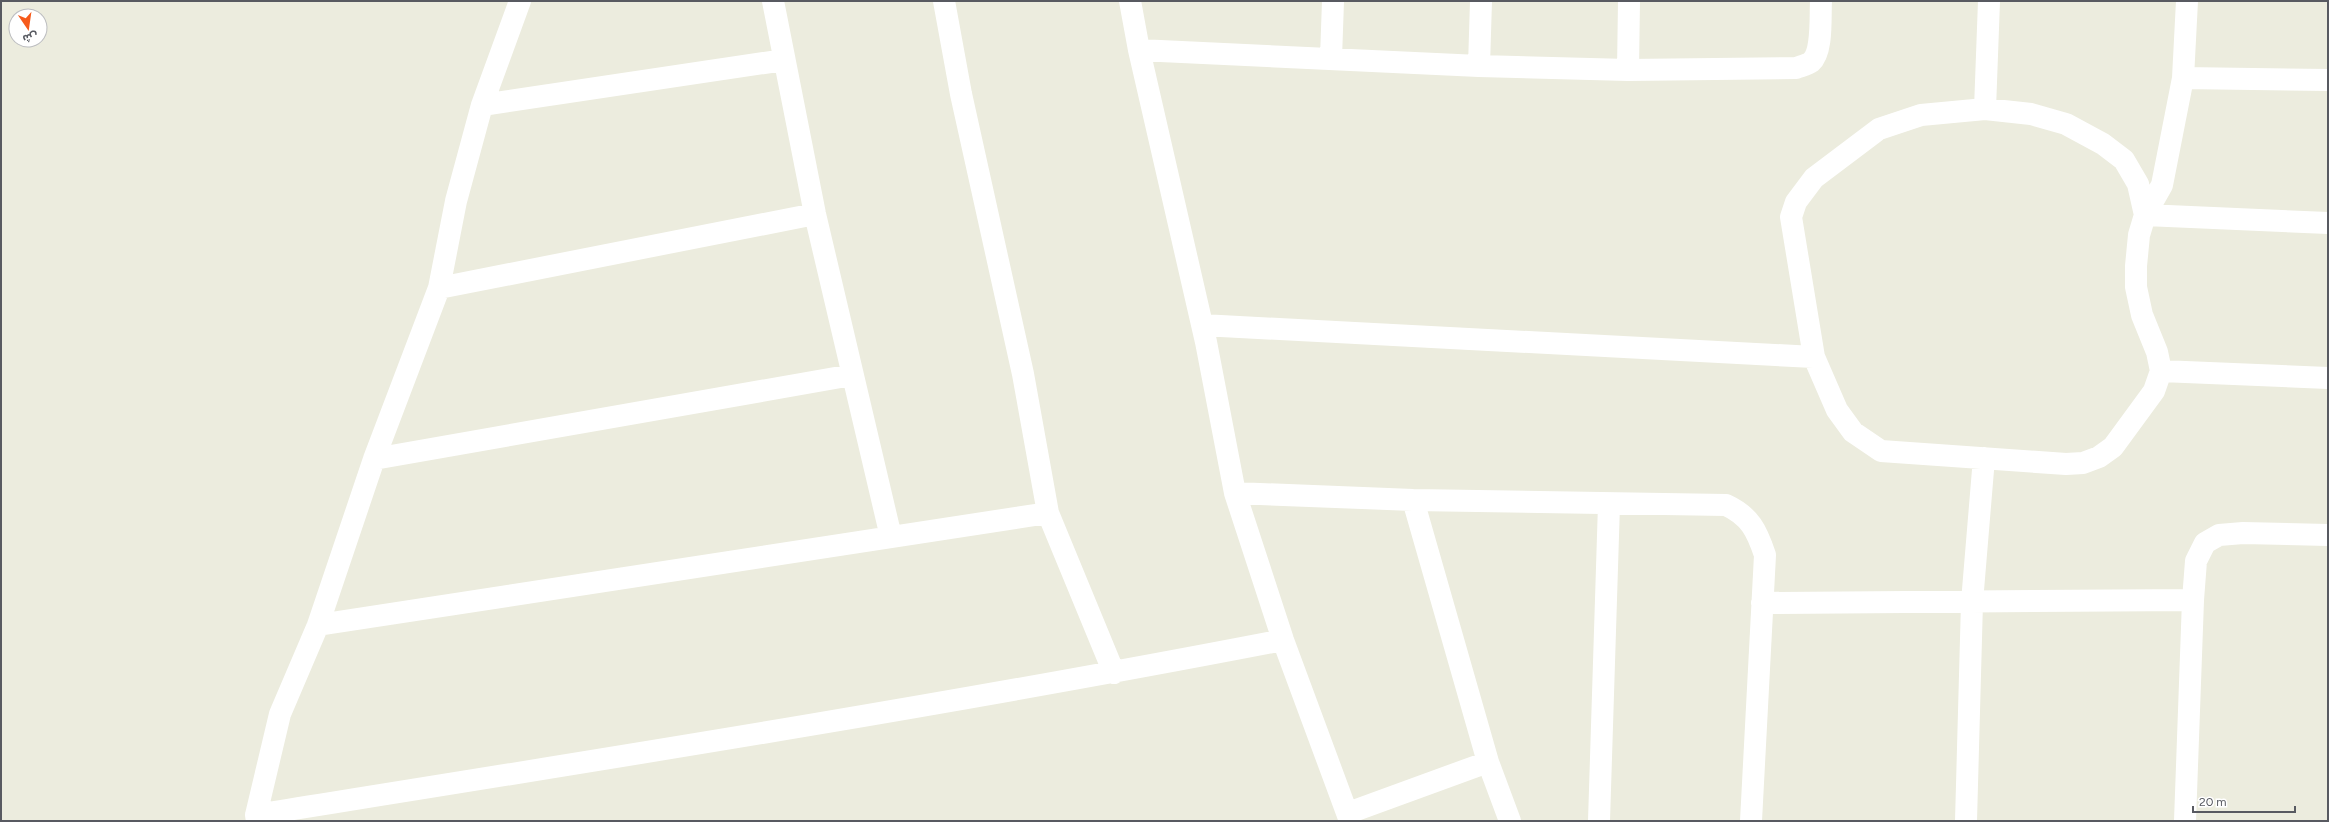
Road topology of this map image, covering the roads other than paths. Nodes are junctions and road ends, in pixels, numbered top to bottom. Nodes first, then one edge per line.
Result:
1 (520, 1) edge
2 (773, 1) edge
3 (944, 1) edge
4 (1130, 1) edge
5 (1333, 1) edge
6 (1481, 1) edge
7 (1629, 1) edge
8 (1821, 1) edge
9 (1989, 1) edge
10 (2187, 1) edge
11 (1139, 50) junction
12 (1331, 58) junction
13 (784, 60) junction
14 (1479, 66) junction
15 (1628, 70) junction
16 (2183, 78) junction
17 (2328, 80) edge
18 (482, 105) junction
19 (1985, 109) junction
20 (815, 214) junction
21 (2145, 215) junction
22 (2328, 223) edge
23 (439, 288) junction
24 (1202, 325) junction
25 (1814, 357) junction
26 (2161, 371) junction
27 (852, 376) junction
28 (2328, 378) edge
29 (1984, 458) junction
30 (374, 459) junction
31 (1235, 492) junction
32 (1413, 500) junction
33 (1609, 504) junction
34 (1048, 513) junction
35 (2328, 535) edge
36 (891, 537) junction
37 (2193, 600) junction
38 (1762, 602) junction
39 (1972, 602) junction
40 (318, 625) junction
41 (1283, 640) junction
42 (1114, 673) junction
43 (1488, 762) junction
44 (1349, 817) edge
45 (256, 818) edge
46 (1510, 821) edge
47 (1599, 821) edge
48 (1751, 821) edge
49 (1966, 821) edge
50 (2185, 821) edge

1 - 18 street
2 - 13 street
3 - 34 street
4 - 11 street
5 - 12 street
6 - 14 street
7 - 15 street
8 - 15 street
9 - 19 street
10 - 16 street
11 - 12 street
11 - 24 street
12 - 14 street
13 - 18 street
13 - 20 street
14 - 15 street
16 - 17 street
16 - 21 street
18 - 23 street
19 - 21 street
19 - 25 street
20 - 23 street
20 - 27 street
21 - 22 street
21 - 26 street
23 - 30 street
24 - 25 street
24 - 31 street
25 - 29 street
26 - 28 street
26 - 29 street
27 - 30 street
27 - 36 street
29 - 39 street
30 - 40 street
31 - 32 street
31 - 41 street
32 - 33 street
32 - 43 street
33 - 38 street
33 - 47 street
34 - 36 street
34 - 42 street
35 - 37 street
36 - 40 street
37 - 39 street
37 - 50 street
38 - 39 street
38 - 48 street
39 - 49 street
40 - 45 street
41 - 42 street
41 - 44 street
42 - 45 street
43 - 44 street
43 - 46 street

